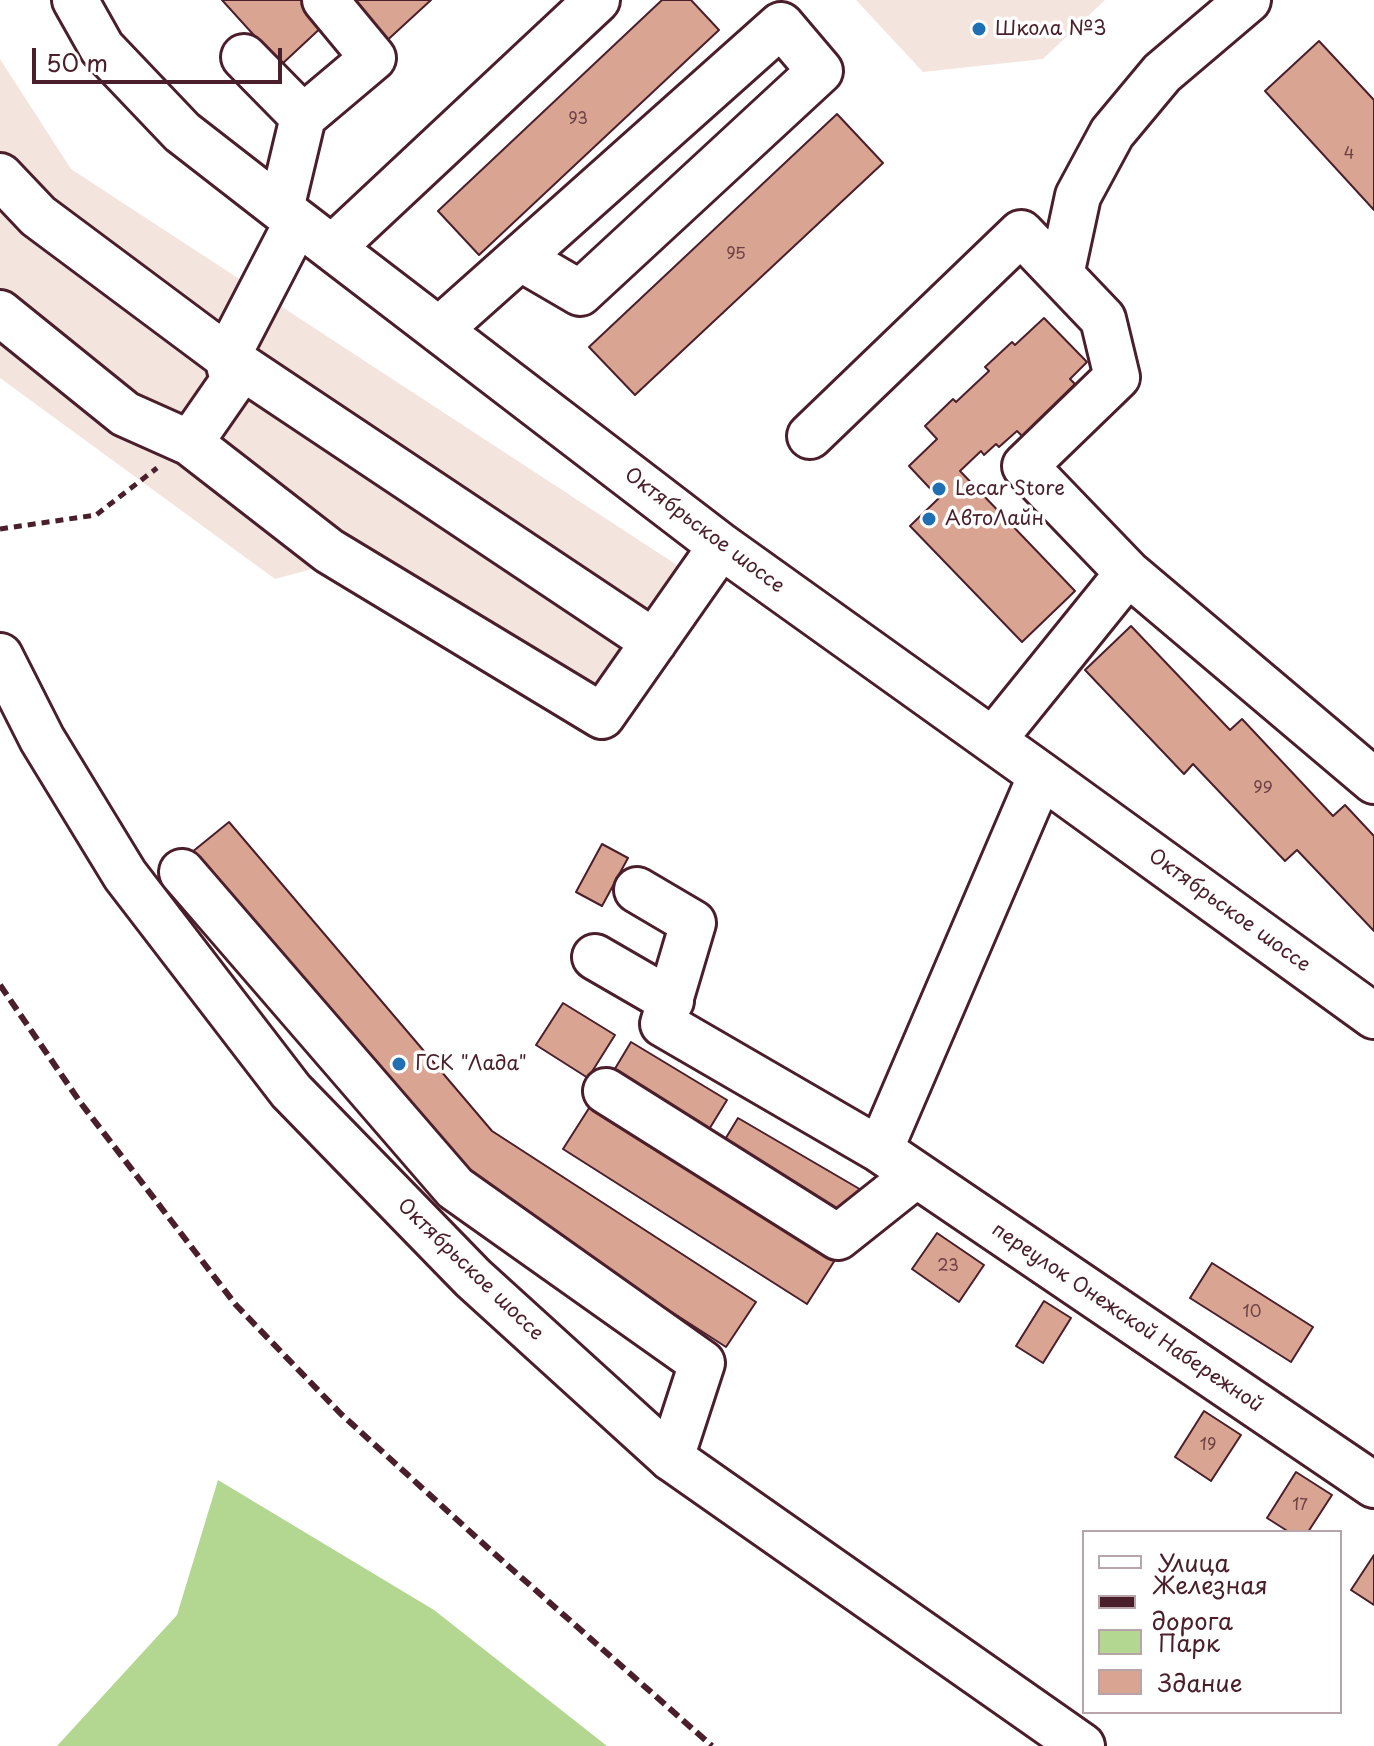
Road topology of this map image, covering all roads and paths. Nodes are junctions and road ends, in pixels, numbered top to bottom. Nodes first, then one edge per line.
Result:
1 (75, 0) edge
2 (325, 0) edge
3 (597, 0) edge
4 (1248, 0) edge
5 (244, 57) dead end
6 (303, 117) junction
7 (0, 176) edge
8 (289, 215) junction
9 (332, 248) junction
10 (520, 258) junction
11 (1061, 275) junction
12 (0, 313) edge
13 (439, 330) junction
14 (227, 357) junction
15 (810, 436) dead end
16 (190, 443) junction
17 (0, 529) edge
18 (721, 546) junction
19 (1128, 573) junction
20 (654, 642) junction
21 (0, 656) edge
22 (993, 740) junction
23 (1041, 775) junction
24 (1374, 781) edge
25 (182, 872) dead end
26 (637, 890) dead end
27 (595, 957) dead end
28 (671, 1001) junction
29 (1374, 1016) edge
30 (606, 1091) dead end
31 (880, 1150) junction
32 (916, 1175) junction
33 (671, 1458) junction
34 (1374, 1485) edge
35 (1082, 1746) edge

1 - 8 street, Октябрьское шоссе
2 - 6 street
3 - 9 street
4 - 11 street
5 - 6 street
6 - 8 street
7 - 14 street
8 - 9 street, Октябрьское шоссе
8 - 14 street
9 - 13 street, Октябрьское шоссе
10 - 10 street
10 - 13 street
11 - 15 street
11 - 19 street
12 - 16 street
13 - 18 street, Октябрьское шоссе
14 - 16 street
14 - 20 street
16 - 17 path
16 - 20 street
18 - 20 street
18 - 22 street, Октябрьское шоссе
19 - 22 street
19 - 24 street
21 - 33 street, Октябрьское шоссе
22 - 23 street, Октябрьское шоссе
23 - 29 street, Октябрьское шоссе
23 - 31 street
25 - 33 street
26 - 28 street
27 - 28 street
28 - 31 street, переулок Онежской Набережной
30 - 32 street
31 - 32 street, переулок Онежской Набережной
32 - 34 street, переулок Онежской Набережной
33 - 35 street, Октябрьское шоссе

